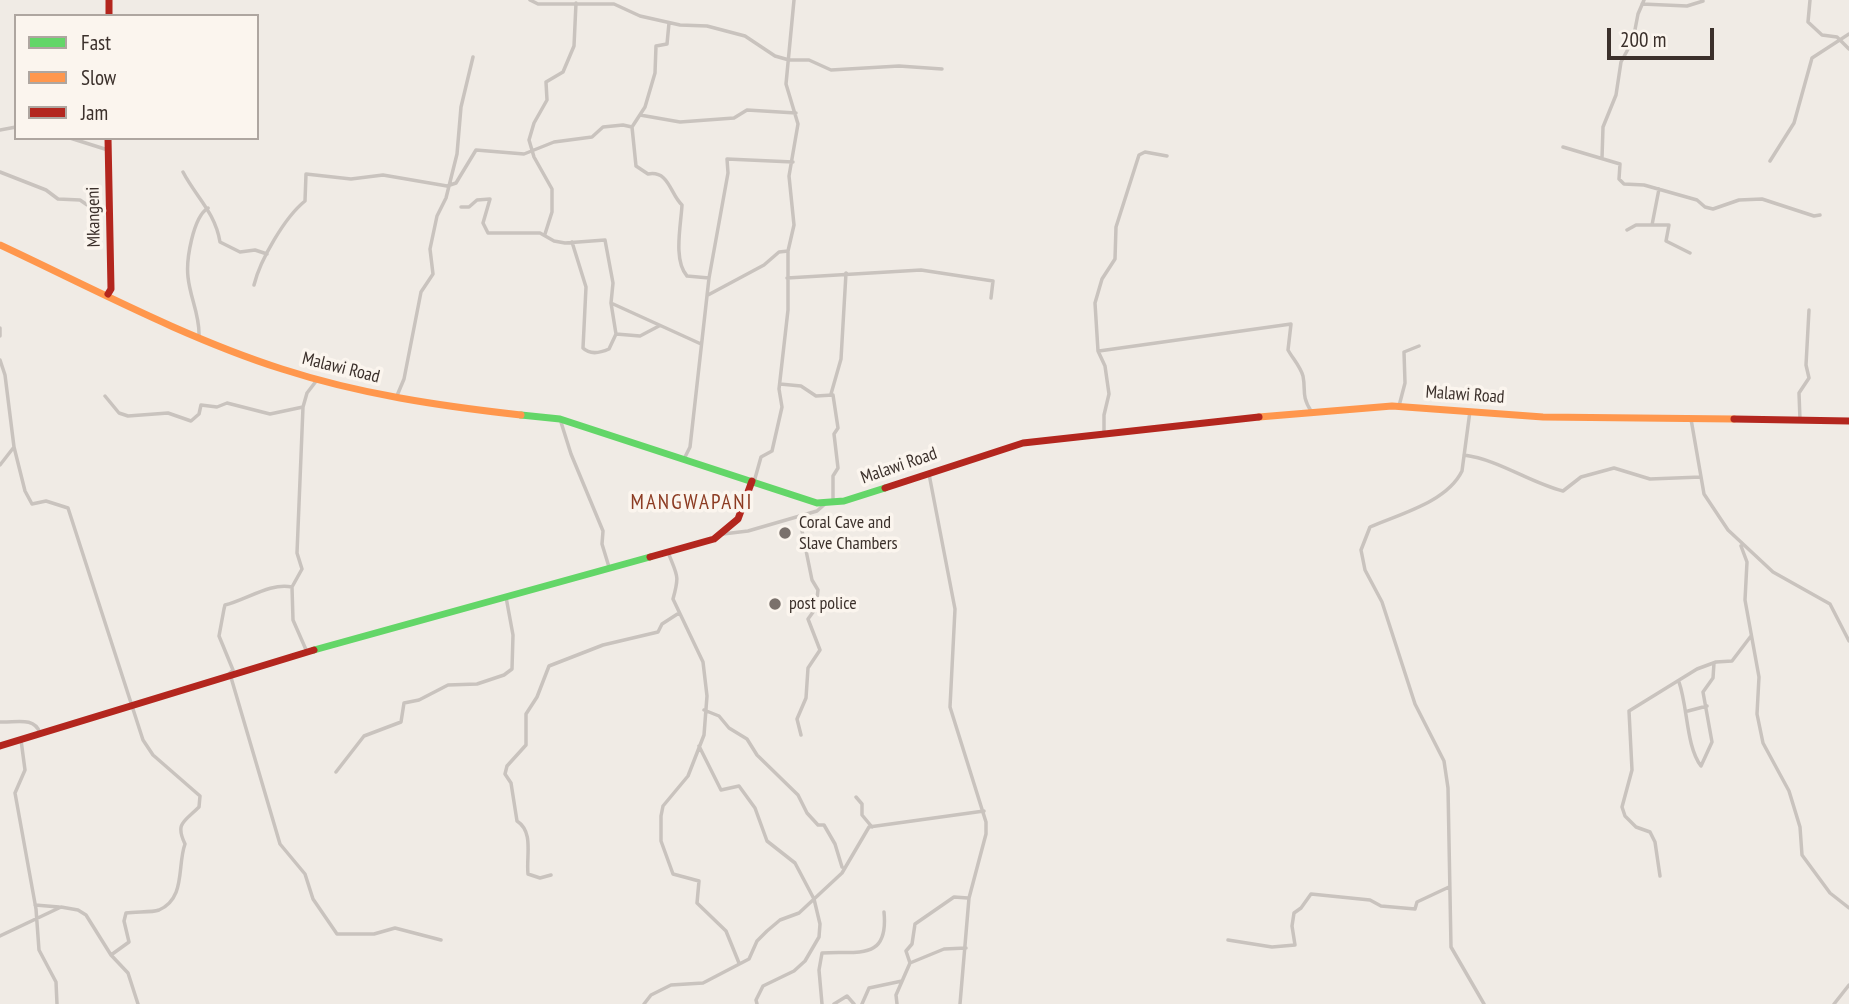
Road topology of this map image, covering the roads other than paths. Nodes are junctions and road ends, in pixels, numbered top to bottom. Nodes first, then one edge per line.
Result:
1 (530, 0) edge
2 (794, 0) edge
3 (1810, 0) edge
4 (1703, 1) edge
5 (616, 2) edge
6 (1643, 2) edge
7 (576, 3) junction
8 (668, 23) junction
9 (1849, 34) edge
10 (1838, 40) junction
11 (1849, 49) edge
12 (473, 57) dead end
13 (789, 60) junction
14 (942, 69) dead end
15 (796, 113) junction
16 (640, 115) junction
17 (632, 127) junction
18 (76, 140) edge
19 (108, 140) edge
20 (1563, 147) dead end
21 (108, 150) junction
22 (532, 152) junction
23 (1167, 156) dead end
24 (1602, 158) junction
25 (1770, 161) dead end
26 (793, 162) junction
27 (0, 172) edge
28 (183, 172) dead end
29 (447, 186) junction
30 (1659, 189) junction
31 (461, 207) dead end
32 (208, 208) junction
33 (110, 214) junction
34 (1820, 215) dead end
35 (1652, 225) junction
36 (1627, 230) dead end
37 (545, 234) junction
38 (572, 242) junction
39 (0, 245) edge
40 (788, 251) junction
41 (1690, 253) dead end
42 (267, 254) junction
43 (846, 273) junction
44 (709, 278) junction
45 (787, 278) junction
46 (254, 285) dead end
47 (108, 295) junction
48 (708, 295) junction
49 (990, 298) dead end
50 (611, 303) junction
51 (1809, 310) dead end
52 (659, 326) junction
53 (0, 328) edge
54 (616, 334) junction
55 (0, 336) edge
56 (199, 336) junction
57 (701, 344) junction
58 (1419, 346) dead end
59 (1098, 351) junction
60 (0, 361) edge
61 (317, 380) junction
62 (780, 384) junction
63 (831, 394) junction
64 (105, 396) dead end
65 (397, 398) junction
66 (1399, 406) junction
67 (303, 407) junction
68 (1311, 411) junction
69 (1470, 411) junction
70 (560, 419) junction
71 (1691, 419) junction
72 (1800, 421) junction
73 (1849, 421) edge
74 (1104, 433) junction
75 (14, 447) junction
76 (1464, 455) junction
77 (684, 459) junction
78 (0, 465) edge
79 (928, 472) junction
80 (1701, 477) junction
81 (753, 482) junction
82 (829, 503) junction
83 (799, 516) junction
84 (723, 534) junction
85 (1741, 546) junction
86 (668, 552) junction
87 (609, 567) junction
88 (292, 587) junction
89 (506, 597) junction
90 (678, 613) junction
91 (1752, 634) junction
92 (1849, 640) edge
93 (307, 652) junction
94 (1714, 663) junction
95 (229, 675) junction
96 (1679, 682) junction
97 (133, 705) junction
98 (1707, 706) junction
99 (704, 710) junction
100 (1688, 711) junction
101 (0, 722) edge
102 (40, 734) junction
103 (801, 735) dead end
104 (21, 740) junction
105 (0, 746) edge
106 (699, 746) junction
107 (336, 772) dead end
108 (856, 797) dead end
109 (985, 811) junction
110 (872, 827) junction
111 (842, 869) junction
112 (551, 875) dead end
113 (1660, 876) dead end
114 (1449, 887) junction
115 (969, 898) junction
116 (814, 899) junction
117 (35, 905) junction
118 (61, 907) junction
119 (1849, 908) edge
120 (884, 912) dead end
121 (35, 922) junction
122 (0, 936) edge
123 (441, 940) dead end
124 (1228, 940) dead end
125 (966, 948) junction
126 (111, 955) junction
127 (739, 963) junction
128 (910, 963) junction
129 (902, 981) junction
130 (1849, 985) edge
131 (57, 1004) edge
132 (138, 1004) edge
133 (644, 1004) edge
134 (757, 1004) edge
135 (822, 1004) edge
136 (834, 1004) edge
137 (854, 1004) edge
138 (862, 1004) edge
139 (897, 1004) edge
140 (960, 1004) edge
141 (1484, 1004) edge
142 (1834, 1004) edge

1 - 7 street
2 - 13 street
3 - 10 street
4 - 6 street
5 - 7 street
5 - 8 street
6 - 24 street
7 - 22 street
8 - 13 street
8 - 16 street
9 - 10 street
10 - 11 street
10 - 25 street
12 - 29 street
13 - 14 street
13 - 15 street
15 - 16 street
15 - 26 street
16 - 17 street
17 - 22 street
17 - 44 street
18 - 21 street
19 - 21 main road, Mkangeni
20 - 24 street
21 - 33 main road, Mkangeni
22 - 29 street
22 - 37 street
23 - 59 street
24 - 30 street
26 - 40 street
26 - 44 street
27 - 33 street
28 - 32 street
29 - 42 street
29 - 65 street
30 - 34 street
30 - 35 street
31 - 37 street
32 - 42 street
32 - 56 street
33 - 47 main road, Mkangeni
35 - 36 street
35 - 41 street
37 - 38 street
38 - 50 street
38 - 54 street
39 - 47 main road, Malawi Road
40 - 45 street
40 - 48 street
42 - 46 street
43 - 45 street
43 - 49 street
43 - 63 street
44 - 48 street
45 - 62 street
47 - 56 main road, Malawi Road
48 - 57 street
50 - 52 street
50 - 54 street
51 - 72 street
52 - 54 street
52 - 57 street
53 - 55 street
56 - 61 main road, Malawi Road
57 - 77 street
58 - 66 street
59 - 68 street
59 - 74 street
60 - 75 street
61 - 65 main road, Malawi Road
61 - 67 street
62 - 63 street
62 - 81 street
63 - 82 street
64 - 67 street
65 - 70 main road, Malawi Road
66 - 68 main road, Malawi Road
66 - 69 main road, Malawi Road
67 - 88 street
68 - 74 main road, Malawi Road
69 - 71 main road, Malawi Road
69 - 76 street
70 - 77 main road, Malawi Road
70 - 87 street
71 - 72 main road, Malawi Road
71 - 80 street
72 - 73 main road, Malawi Road
74 - 79 main road, Malawi Road
75 - 78 street
75 - 97 street
76 - 80 street
76 - 114 street
77 - 81 main road, Malawi Road
79 - 82 main road, Malawi Road
79 - 109 street
80 - 85 street
81 - 82 main road, Malawi Road
81 - 84 main road
82 - 83 street
83 - 84 street
83 - 103 street
84 - 86 main road
85 - 91 street
85 - 92 street
86 - 87 main road
86 - 90 street
87 - 89 main road
88 - 93 street
88 - 95 street
89 - 93 main road
89 - 107 street
90 - 99 street
90 - 112 street
91 - 94 street
91 - 119 street
93 - 95 main road
94 - 96 street
94 - 98 street
95 - 97 main road
95 - 123 street
96 - 100 street
96 - 113 street
97 - 102 main road
97 - 126 street
98 - 100 street
98 - 100 street
99 - 106 street
99 - 111 street
101 - 102 street
102 - 104 main road
104 - 105 main road
104 - 117 street
106 - 116 street
106 - 127 street
108 - 110 street
109 - 110 street
109 - 115 street
110 - 111 street
111 - 116 street
114 - 124 street
114 - 141 street
115 - 125 street
115 - 128 street
116 - 127 street
116 - 134 street
117 - 118 street
117 - 121 street
118 - 121 street
118 - 126 street
120 - 135 street
121 - 122 street
121 - 131 street
125 - 128 street
125 - 140 street
126 - 132 street
127 - 133 street
128 - 129 street
129 - 138 street
129 - 139 street
130 - 142 street
136 - 137 street

